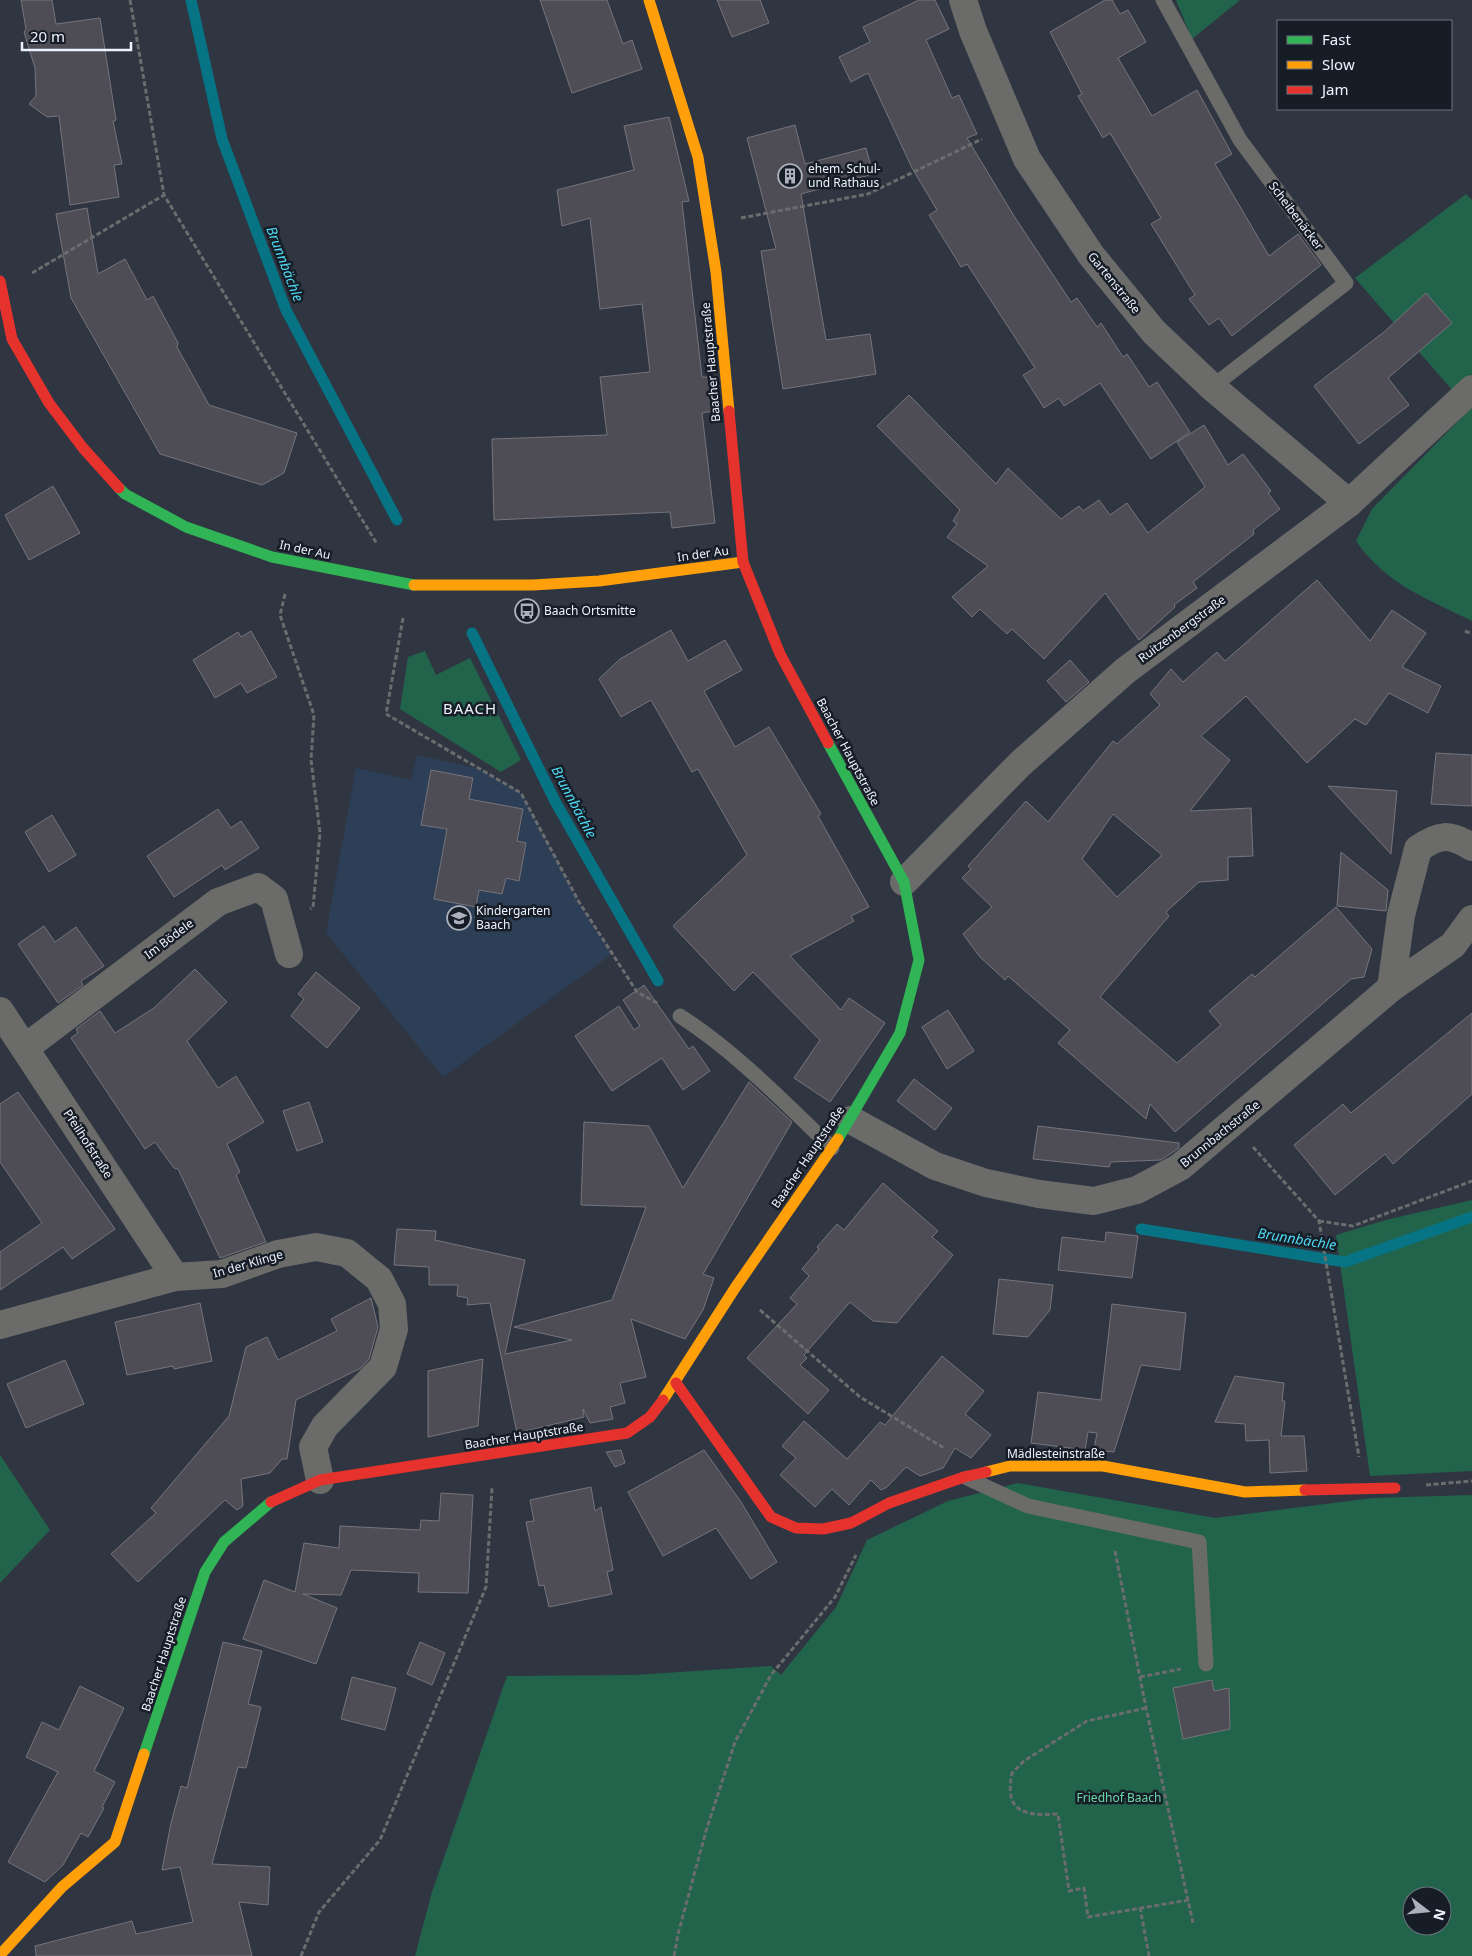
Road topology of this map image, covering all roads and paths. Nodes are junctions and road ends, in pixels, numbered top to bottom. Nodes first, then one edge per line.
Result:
1 (130, 0) edge
2 (649, 0) edge
3 (963, 0) edge
4 (1163, 0) edge
5 (1012, 124) junction
6 (164, 195) junction
7 (708, 224) junction
8 (1, 286) edge
9 (1212, 387) junction
10 (1472, 389) edge
11 (1349, 503) junction
12 (292, 562) junction
13 (743, 562) junction
14 (395, 583) junction
15 (408, 585) junction
16 (1465, 631) dead end
17 (1472, 634) edge
18 (1472, 847) edge
19 (904, 882) junction
20 (1472, 919) edge
21 (282, 926) junction
22 (289, 954) dead end
23 (1391, 988) junction
24 (0, 1011) edge
25 (680, 1016) joint
26 (25, 1048) junction
27 (851, 1120) junction
28 (1233, 1124) junction
29 (832, 1148) junction
30 (1472, 1181) edge
31 (1319, 1221) junction
32 (175, 1277) junction
33 (735, 1288) junction
34 (0, 1325) edge
35 (676, 1383) junction
36 (494, 1455) junction
37 (969, 1475) junction
38 (320, 1480) junction
39 (1472, 1481) edge
40 (1364, 1488) junction
41 (1395, 1488) joint
42 (868, 1514) junction
43 (1116, 1555) dead end
44 (1206, 1664) joint
45 (1140, 1677) junction
46 (1146, 1708) junction
47 (1189, 1900) junction
48 (1140, 1907) junction
49 (1193, 1923) dead end
50 (0, 1955) edge
51 (301, 1956) edge
52 (674, 1956) edge
53 (1149, 1956) edge

1 - 6 path
2 - 7 street, Baacher Hauptstraße
3 - 5 street, Gartenstraße
4 - 9 lane, Scheibenäcker
5 - 7 path
5 - 9 street, Gartenstraße
6 - 8 path
6 - 14 path
7 - 13 street, Baacher Hauptstraße
8 - 12 street, In der Au
9 - 11 street, Gartenstraße
10 - 11 street, Ruitzenbergstraße
11 - 19 street, Ruitzenbergstraße
12 - 14 street, In der Au
12 - 21 path
13 - 15 street, In der Au
13 - 19 street, Baacher Hauptstraße
14 - 15 street, In der Au
15 - 25 path
16 - 17 path
18 - 23 street
19 - 27 street, Baacher Hauptstraße
20 - 23 street, Brunnbachstraße
21 - 22 street, Im Bödele
21 - 26 street, Im Bödele
23 - 28 street, Brunnbachstraße
24 - 26 street, Pfeilhofstraße
25 - 29 lane
26 - 32 street, Pfeilhofstraße
27 - 28 street, Brunnbachstraße
27 - 29 street, Baacher Hauptstraße
28 - 31 path
29 - 33 street, Baacher Hauptstraße
30 - 31 path
31 - 40 path
32 - 34 street, In der Klinge
32 - 38 street, In der Klinge
33 - 35 street, Baacher Hauptstraße
33 - 37 path
35 - 36 street, Baacher Hauptstraße
35 - 42 street, Mädlesteinstraße
36 - 38 street, Baacher Hauptstraße
36 - 51 path
37 - 40 street, Mädlesteinstraße
37 - 42 street, Mädlesteinstraße
37 - 44 lane
38 - 50 street, Baacher Hauptstraße
39 - 41 path
40 - 41 street, Mädlesteinstraße
42 - 52 path
43 - 45 path
44 - 45 path
45 - 46 path
46 - 47 path
46 - 48 path
47 - 48 path
47 - 49 path
48 - 53 path

